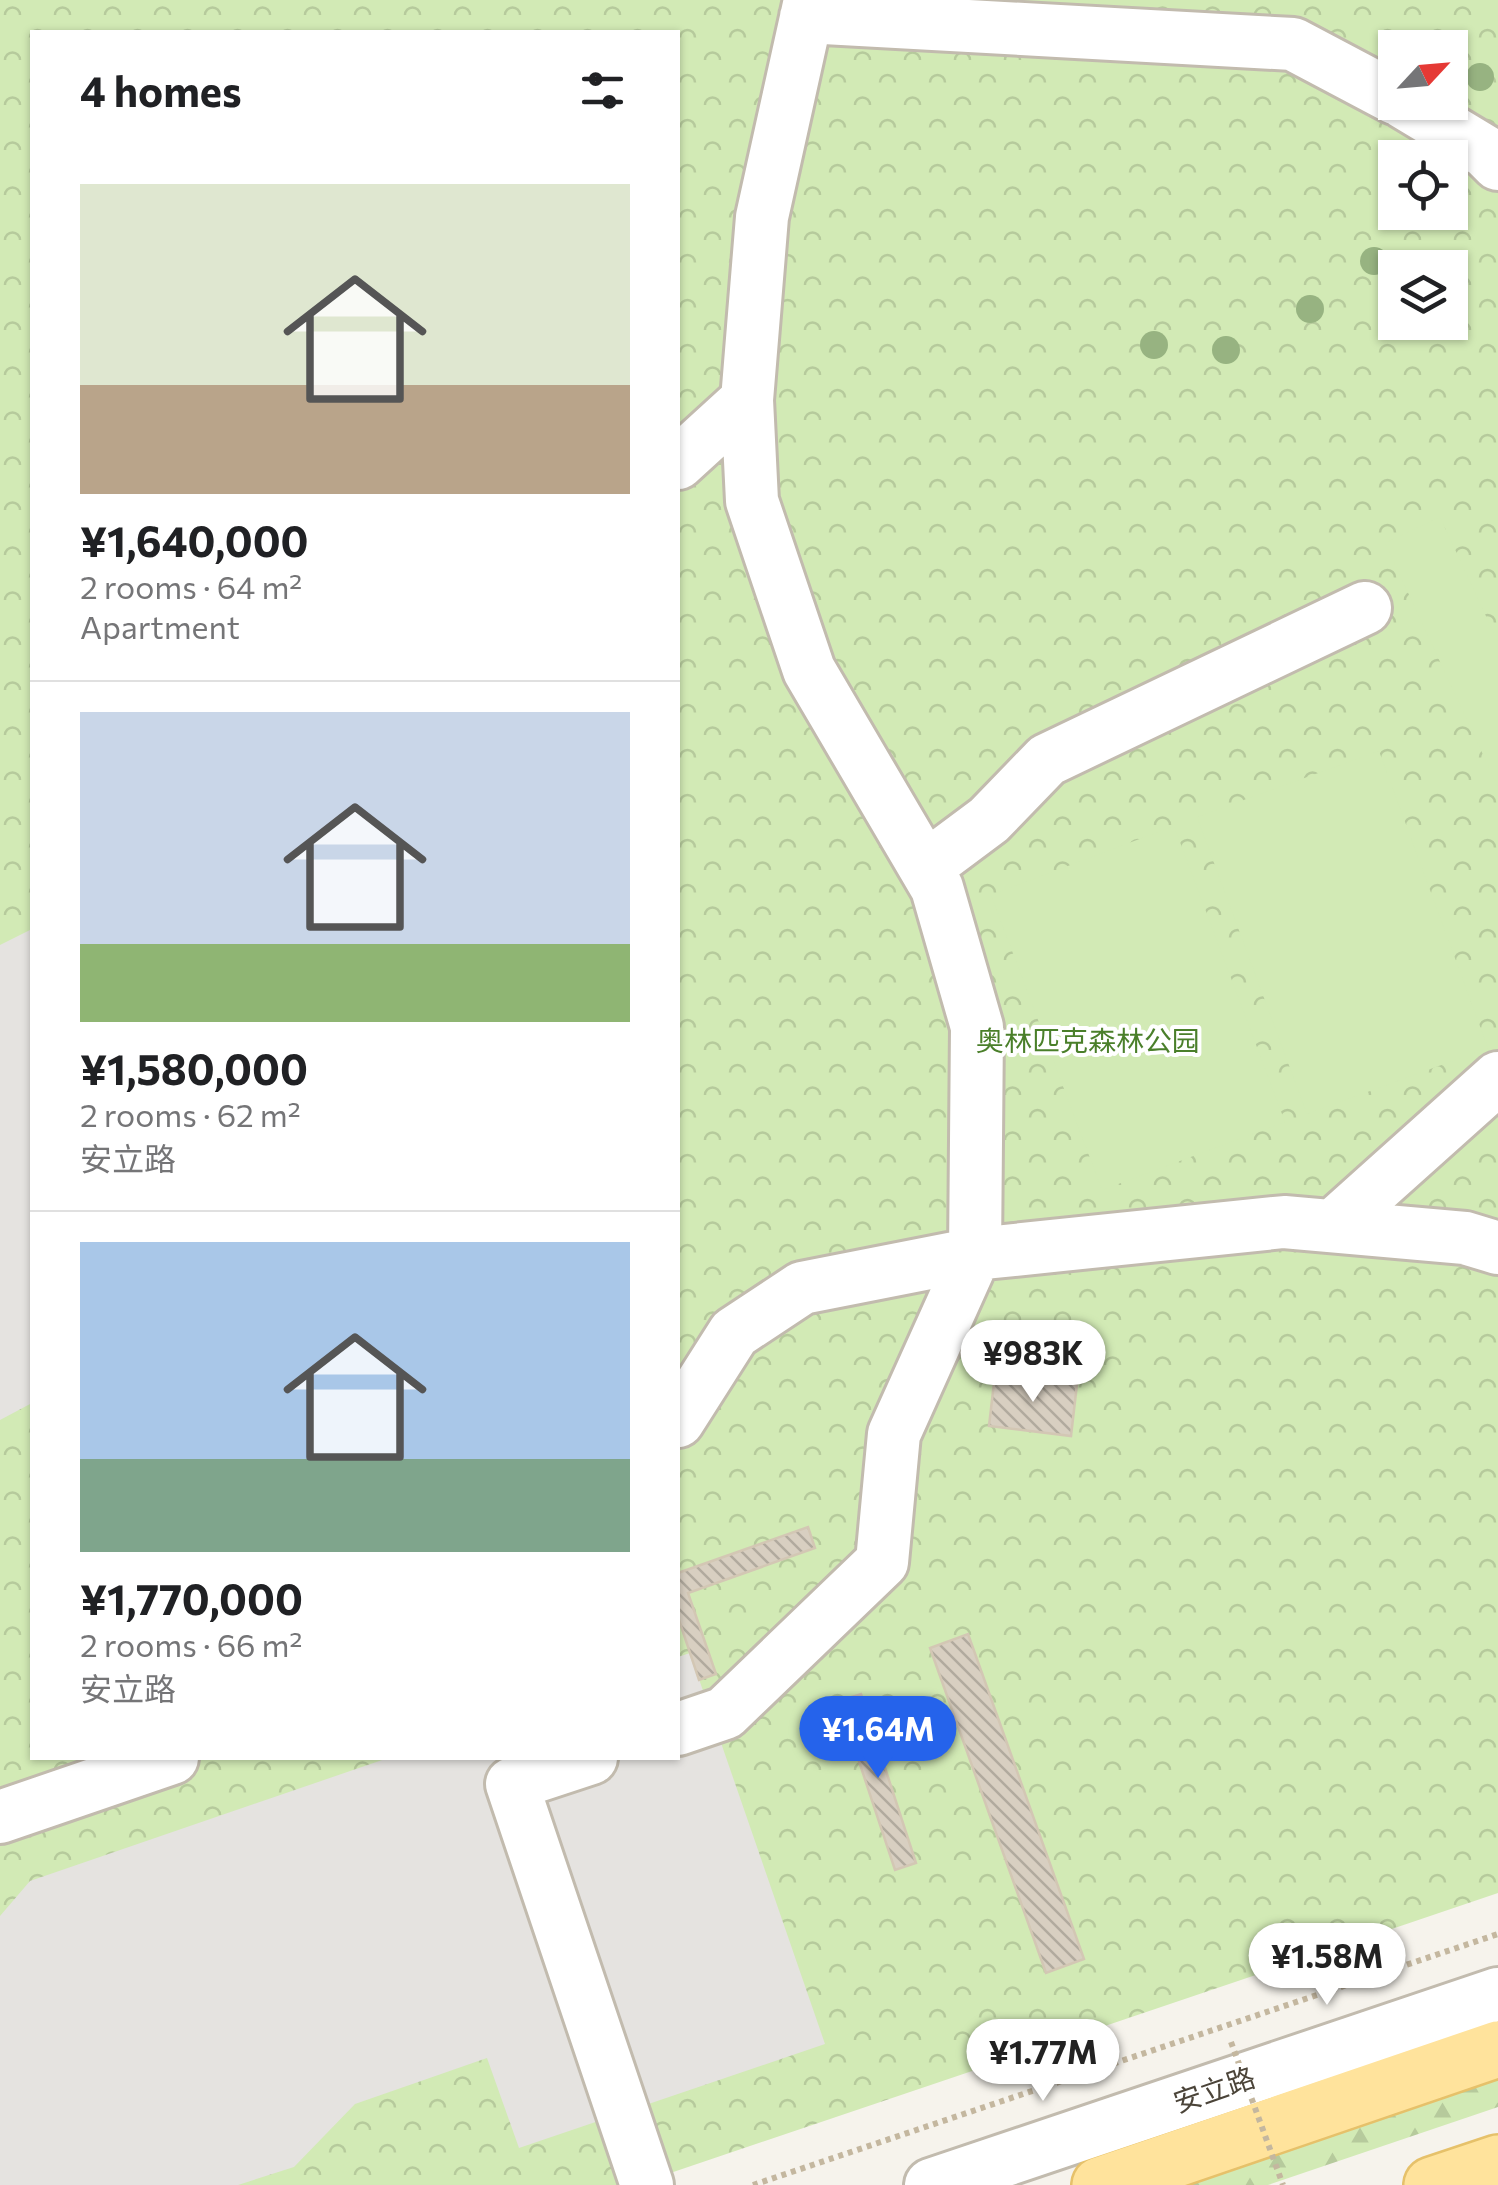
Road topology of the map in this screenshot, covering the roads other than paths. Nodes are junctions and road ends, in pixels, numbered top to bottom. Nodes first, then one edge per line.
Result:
1 (808, 9) edge
2 (1378, 89) edge
3 (1433, 120) edge
4 (1498, 164) edge
5 (747, 400) junction
6 (680, 461) edge
7 (1365, 608) dead end
8 (926, 867) junction
9 (1498, 1078) edge
10 (1333, 1226) junction
11 (1498, 1248) edge
12 (975, 1254) junction
13 (682, 1407) edge
14 (680, 1728) edge
15 (166, 1760) edge
16 (585, 1760) edge
17 (0, 1817) edge
18 (1498, 1994) edge
19 (1498, 2049) edge
20 (1498, 2163) edge
21 (647, 2185) edge
22 (930, 2185) edge
23 (1100, 2185) edge
24 (1432, 2185) edge

1 - 2 street
1 - 5 street
3 - 4 street
5 - 6 street
5 - 8 street
7 - 8 street
8 - 12 street
9 - 10 street
10 - 11 street
10 - 12 street
12 - 13 street
12 - 14 street
15 - 17 street
16 - 21 street
18 - 22 street, 安立路
19 - 23 main road, 安立路
20 - 24 main road

